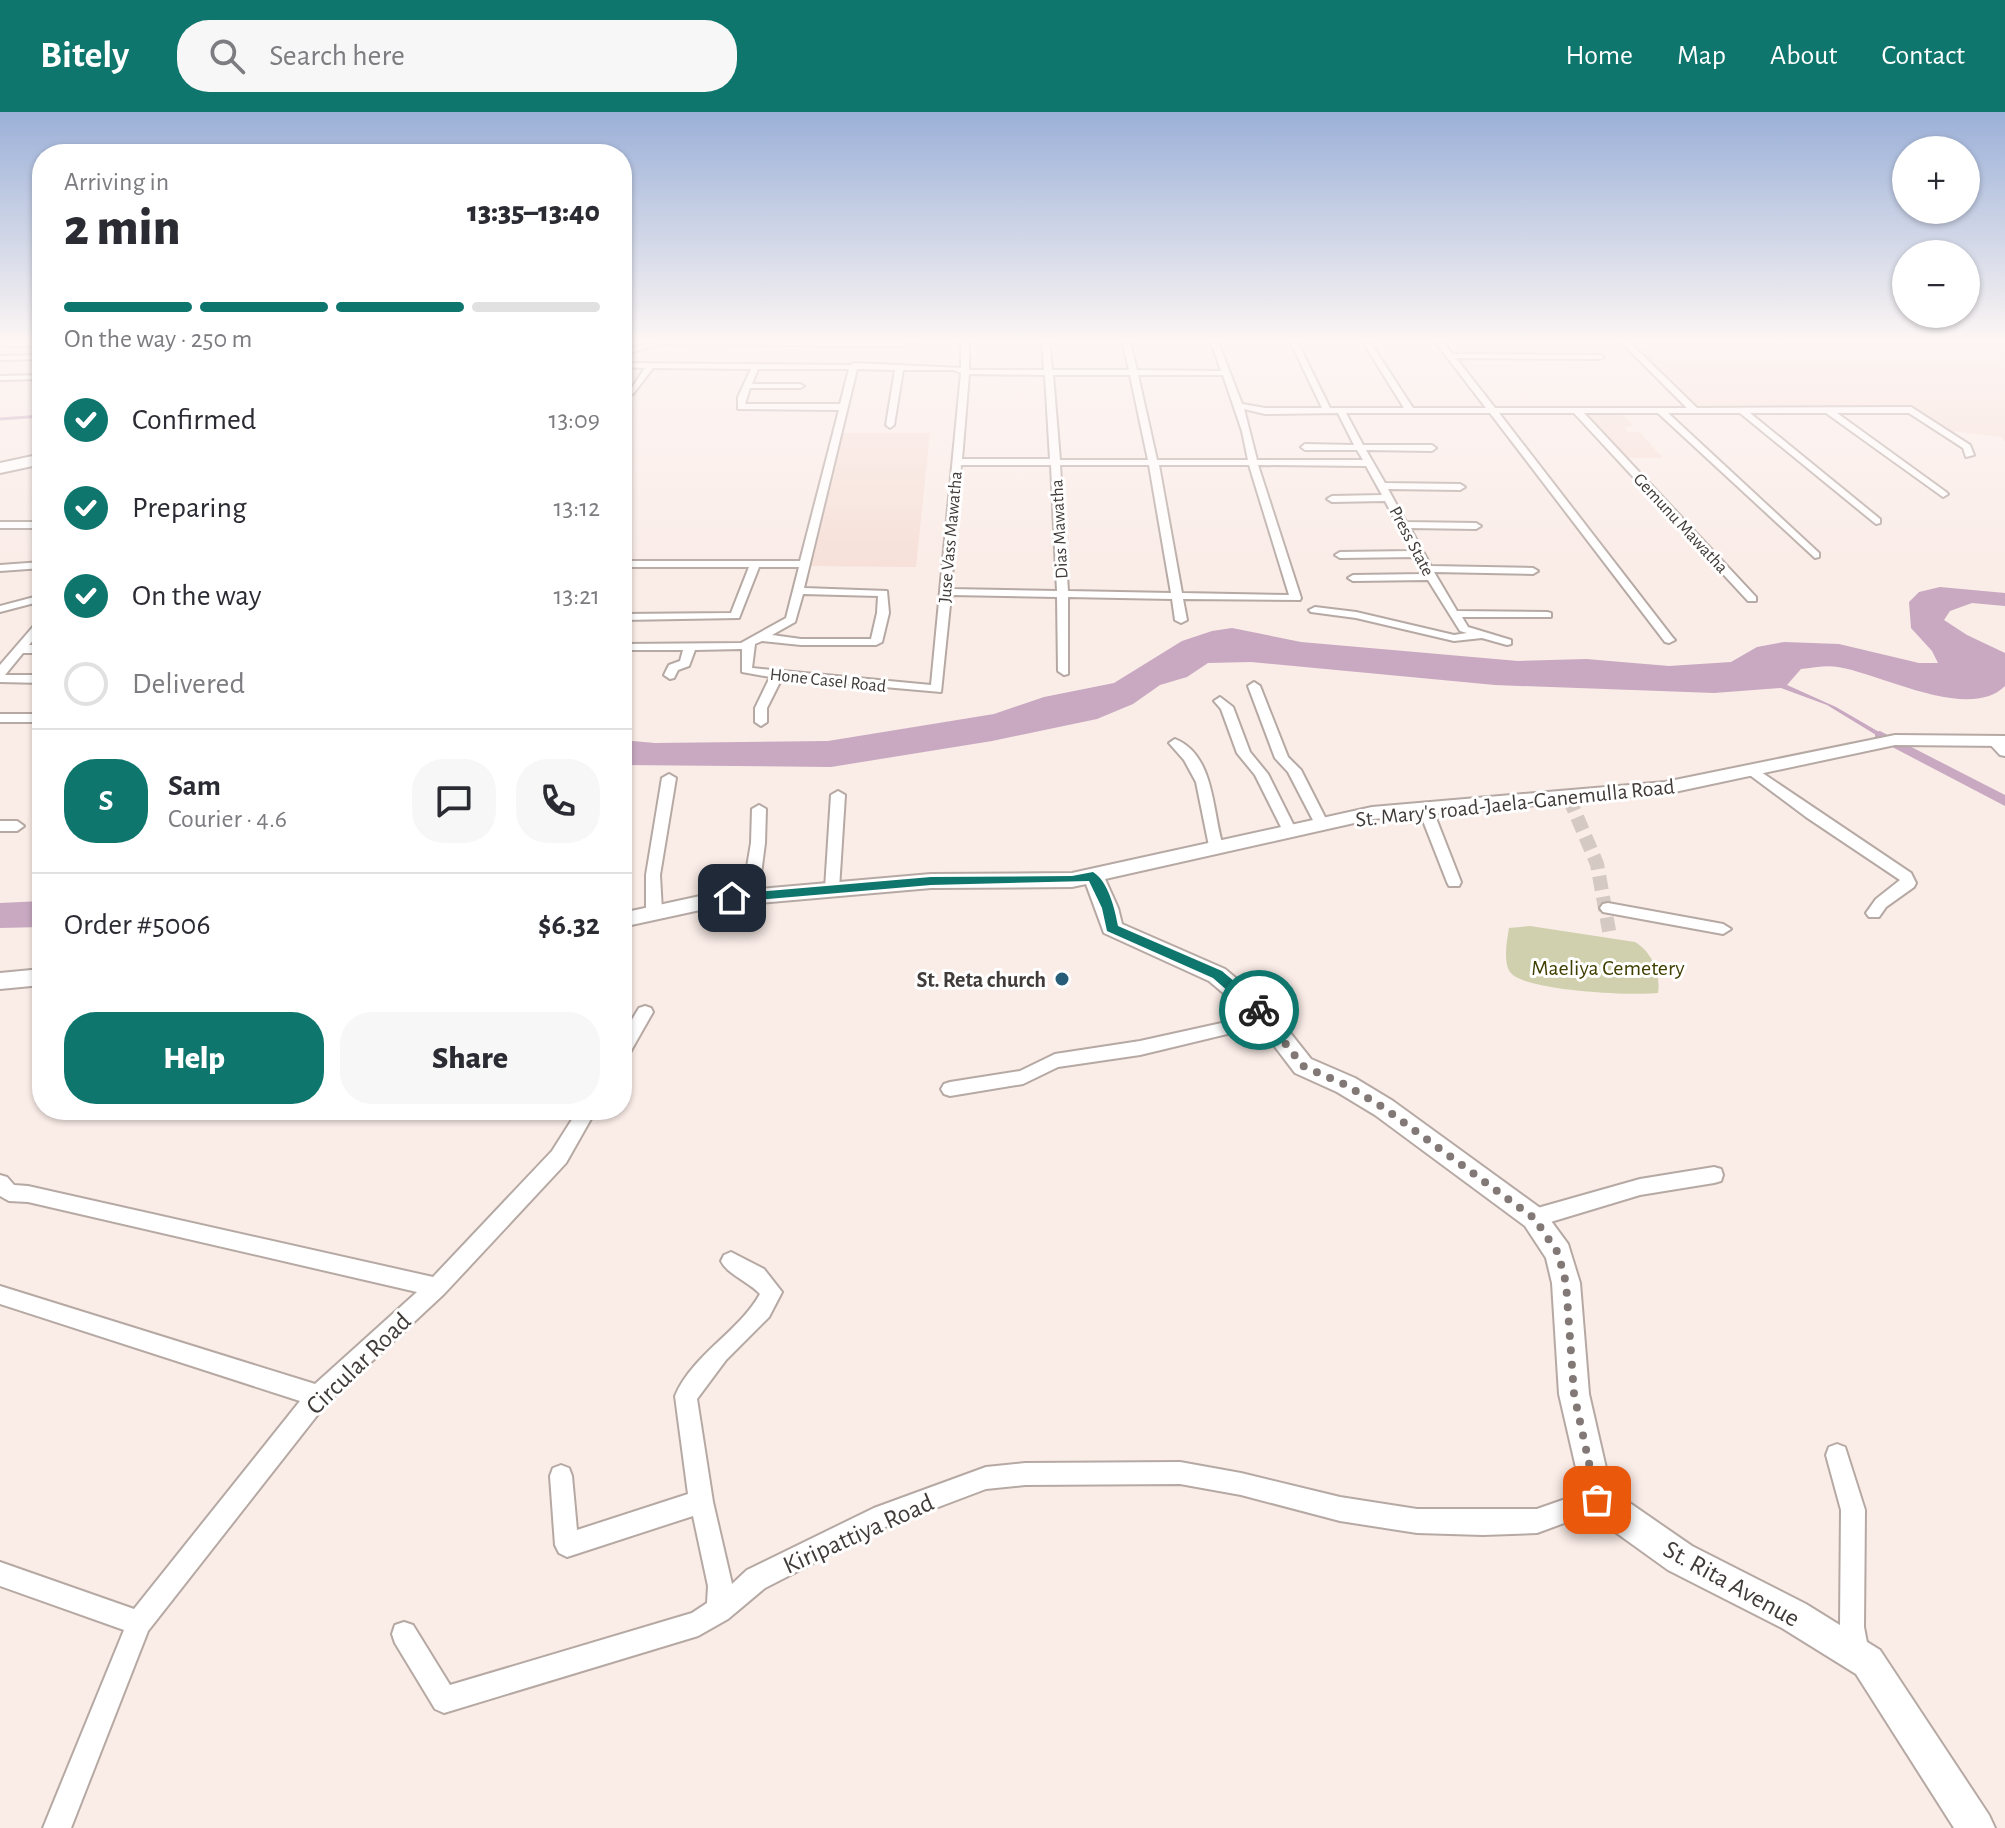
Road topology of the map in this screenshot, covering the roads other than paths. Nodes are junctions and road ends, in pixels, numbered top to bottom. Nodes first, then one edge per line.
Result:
1 (841, 419) edge
2 (891, 419) edge
3 (960, 419) edge
4 (1052, 419) edge
5 (1142, 419) edge
6 (1243, 419) edge
7 (1345, 419) edge
8 (1499, 419) edge
9 (1585, 419) edge
10 (1670, 419) edge
11 (1753, 419) edge
12 (1840, 419) edge
13 (1925, 419) edge
14 (890, 425) dead end
15 (1305, 447) dead end
16 (1361, 448) junction
17 (1432, 448) dead end
18 (1969, 455) dead end
19 (32, 461) edge
20 (956, 462) junction
21 (1056, 463) junction
22 (1152, 463) junction
23 (1369, 463) junction
24 (1253, 464) junction
25 (0, 468) edge
26 (1382, 486) junction
27 (1460, 487) dead end
28 (1943, 494) dead end
29 (1389, 498) junction
30 (1332, 499) dead end
31 (1876, 521) dead end
32 (0, 525) edge
33 (32, 525) edge
34 (1404, 525) junction
35 (1476, 526) dead end
36 (1419, 554) junction
37 (1340, 555) dead end
38 (1815, 555) dead end
39 (632, 564) edge
40 (755, 564) junction
41 (804, 564) junction
42 (32, 566) edge
43 (0, 568) edge
44 (1533, 571) dead end
45 (1430, 573) junction
46 (1353, 578) dead end
47 (798, 591) junction
48 (945, 592) junction
49 (1063, 594) junction
50 (1176, 595) junction
51 (1752, 599) dead end
52 (32, 601) edge
53 (0, 609) edge
54 (1315, 610) dead end
55 (1453, 614) junction
56 (1547, 615) dead end
57 (632, 617) edge
58 (1181, 620) dead end
59 (32, 634) edge
60 (1480, 636) junction
61 (755, 640) junction
62 (1669, 640) dead end
63 (1507, 642) dead end
64 (690, 646) junction
65 (632, 647) edge
66 (19, 649) junction
67 (32, 649) edge
68 (1064, 671) dead end
69 (0, 675) edge
70 (670, 675) dead end
71 (777, 675) junction
72 (32, 678) edge
73 (1254, 686) dead end
74 (937, 689) joint
75 (1220, 701) dead end
76 (0, 718) edge
77 (32, 718) edge
78 (761, 722) dead end
79 (1175, 743) dead end
80 (2001, 745) edge
81 (1752, 770) junction
82 (669, 778) dead end
83 (838, 795) dead end
84 (1425, 808) junction
85 (759, 809) dead end
86 (1321, 823) junction
87 (0, 826) edge
88 (17, 826) dead end
89 (1289, 830) junction
90 (1216, 846) junction
91 (1093, 876) junction
92 (1454, 882) dead end
93 (832, 889) junction
94 (750, 897) junction
95 (1608, 908) dead end
96 (654, 911) junction
97 (1874, 913) dead end
98 (632, 917) edge
99 (1723, 929) dead end
100 (32, 978) edge
101 (0, 981) edge
102 (645, 1012) dead end
103 (1267, 1019) junction
104 (632, 1034) edge
105 (950, 1089) dead end
106 (581, 1120) edge
107 (1714, 1175) dead end
108 (3, 1192) edge
109 (1534, 1218) junction
110 (731, 1261) dead end
111 (437, 1287) junction
112 (0, 1295) edge
113 (318, 1396) junction
114 (1837, 1455) dead end
115 (561, 1476) dead end
116 (1597, 1500) junction
117 (701, 1502) junction
118 (0, 1574) edge
119 (719, 1610) junction
120 (139, 1623) junction
121 (404, 1634) dead end
122 (1856, 1655) junction
123 (57, 1828) edge
124 (1976, 1828) edge

1 - 41 street
2 - 14 street
3 - 20 street, Juse Vass Mawatha
4 - 21 street, Dias Mawatha
5 - 22 street
6 - 24 street
7 - 16 street, Press State
8 - 62 street
9 - 51 street, Gemunu Mawatha
10 - 38 street
11 - 31 street
12 - 28 street
13 - 18 street
15 - 16 street
16 - 17 street
16 - 23 street, Press State
19 - 25 highway
20 - 21 street
20 - 48 street, Juse Vass Mawatha
21 - 22 street
21 - 49 street, Dias Mawatha
22 - 24 street
22 - 50 street
23 - 24 street
23 - 26 street, Press State
24 - 50 street
26 - 27 street
26 - 29 street, Press State
29 - 30 street
29 - 34 street, Press State
32 - 33 street
34 - 35 street
34 - 36 street, Press State
36 - 37 street
36 - 45 street, Press State
39 - 40 street
40 - 41 street
40 - 57 street
41 - 47 street
42 - 43 street
44 - 45 street
45 - 46 street
45 - 55 street, Press State
47 - 61 street
47 - 61 street
48 - 49 street
48 - 74 street, Juse Vass Mawatha
49 - 50 street
49 - 68 street, Dias Mawatha
50 - 58 street
52 - 53 street
54 - 60 street
55 - 56 street
55 - 60 street, Press State
59 - 66 street
60 - 63 street, Press State
61 - 64 street
61 - 71 street, Hone Casel Road
64 - 65 street
64 - 70 street
66 - 67 street
66 - 69 street
69 - 72 street
71 - 74 street, Hone Casel Road
71 - 78 street
73 - 86 street
75 - 89 street
76 - 77 street
79 - 90 street
80 - 81 main road, St. Mary's road-Jaela-Ganemulla Road
81 - 84 main road, St. Mary's road-Jaela-Ganemulla Road
81 - 97 street
82 - 96 street
83 - 93 street
84 - 86 main road, St. Mary's road-Jaela-Ganemulla Road
84 - 92 street
85 - 94 street
86 - 89 main road, St. Mary's road-Jaela-Ganemulla Road
87 - 88 street
89 - 90 main road, St. Mary's road-Jaela-Ganemulla Road
90 - 91 main road, St. Mary's road-Jaela-Ganemulla Road
91 - 93 main road, St. Mary's road-Jaela-Ganemulla Road
91 - 103 main road
93 - 94 main road, St. Mary's road-Jaela-Ganemulla Road
94 - 96 main road, St. Mary's road-Jaela-Ganemulla Road
95 - 99 street
96 - 98 main road, St. Mary's road-Jaela-Ganemulla Road
100 - 101 main road
102 - 104 street
103 - 105 street
103 - 109 main road
106 - 111 street
107 - 109 street
108 - 111 street, Circular Road
109 - 116 main road
110 - 117 street
111 - 113 street, Circular Road
112 - 113 street
113 - 120 street, Circular Road
114 - 122 street
115 - 117 street
116 - 119 street, Kiripattiya Road
116 - 122 main road, St. Rita Avenue
117 - 119 street
118 - 120 street
119 - 121 street, Kiripattiya Road
120 - 123 street, Circular Road
122 - 124 main road, St. Rita Avenue

